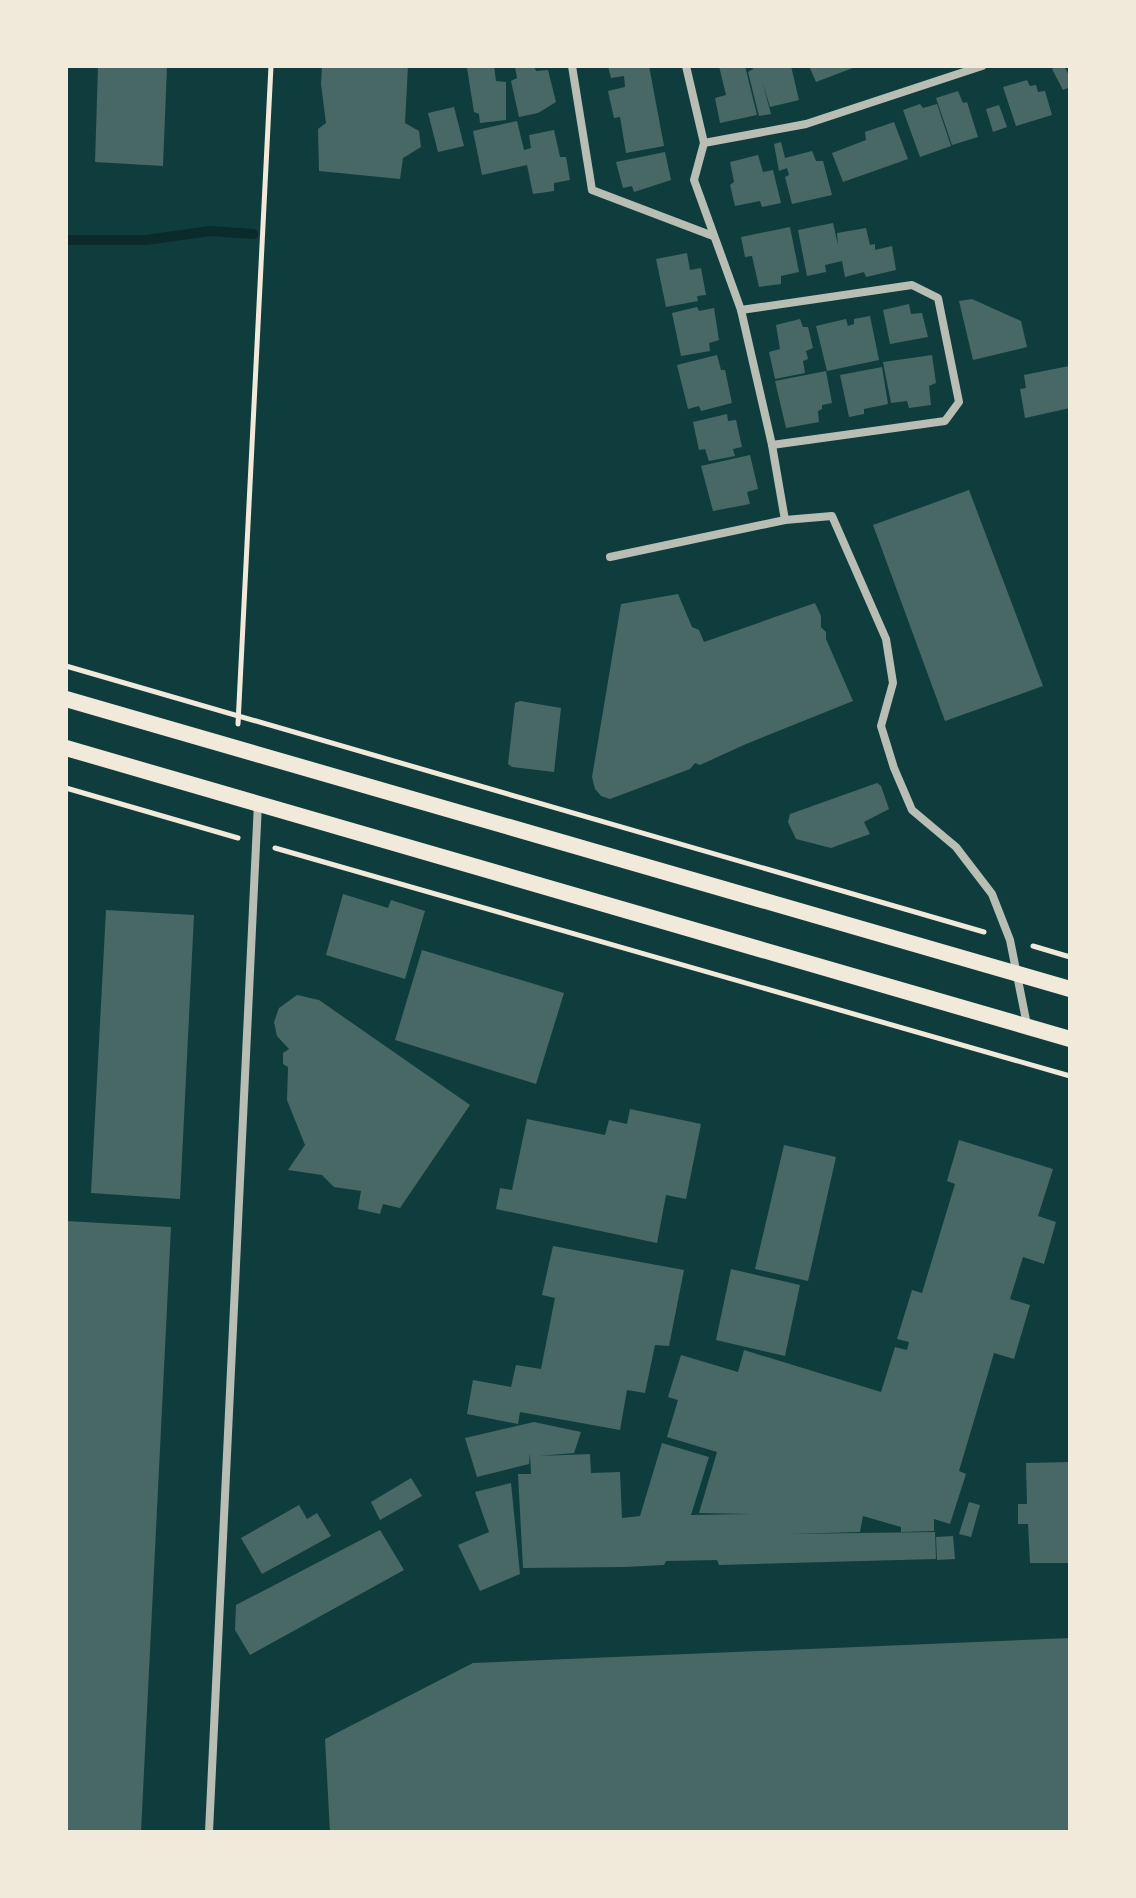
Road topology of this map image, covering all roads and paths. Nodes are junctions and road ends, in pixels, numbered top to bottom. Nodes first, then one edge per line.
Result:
1 (572, 66) edge
2 (686, 66) edge
3 (982, 66) edge
4 (704, 143) junction
5 (713, 236) junction
6 (741, 310) junction
7 (772, 445) junction
8 (785, 520) junction
9 (610, 557) dead end
10 (66, 666) edge
11 (66, 699) edge
12 (66, 748) edge
13 (66, 788) edge
14 (258, 803) junction
15 (256, 843) junction
16 (1010, 940) junction
17 (1070, 957) edge
18 (1017, 974) junction
19 (1070, 989) edge
20 (1027, 1027) junction
21 (1070, 1039) edge
22 (1070, 1076) edge
23 (209, 1832) edge

1 - 5 street
2 - 4 street
3 - 4 street
4 - 5 street
5 - 6 street
6 - 7 street
6 - 7 street
7 - 8 street
8 - 9 street
8 - 16 street
10 - 16 path
11 - 18 main road
12 - 14 main road
13 - 15 path
14 - 15 street
14 - 20 main road
15 - 22 path
15 - 23 street
16 - 17 path
16 - 18 street
18 - 19 main road
18 - 20 street
20 - 21 main road

